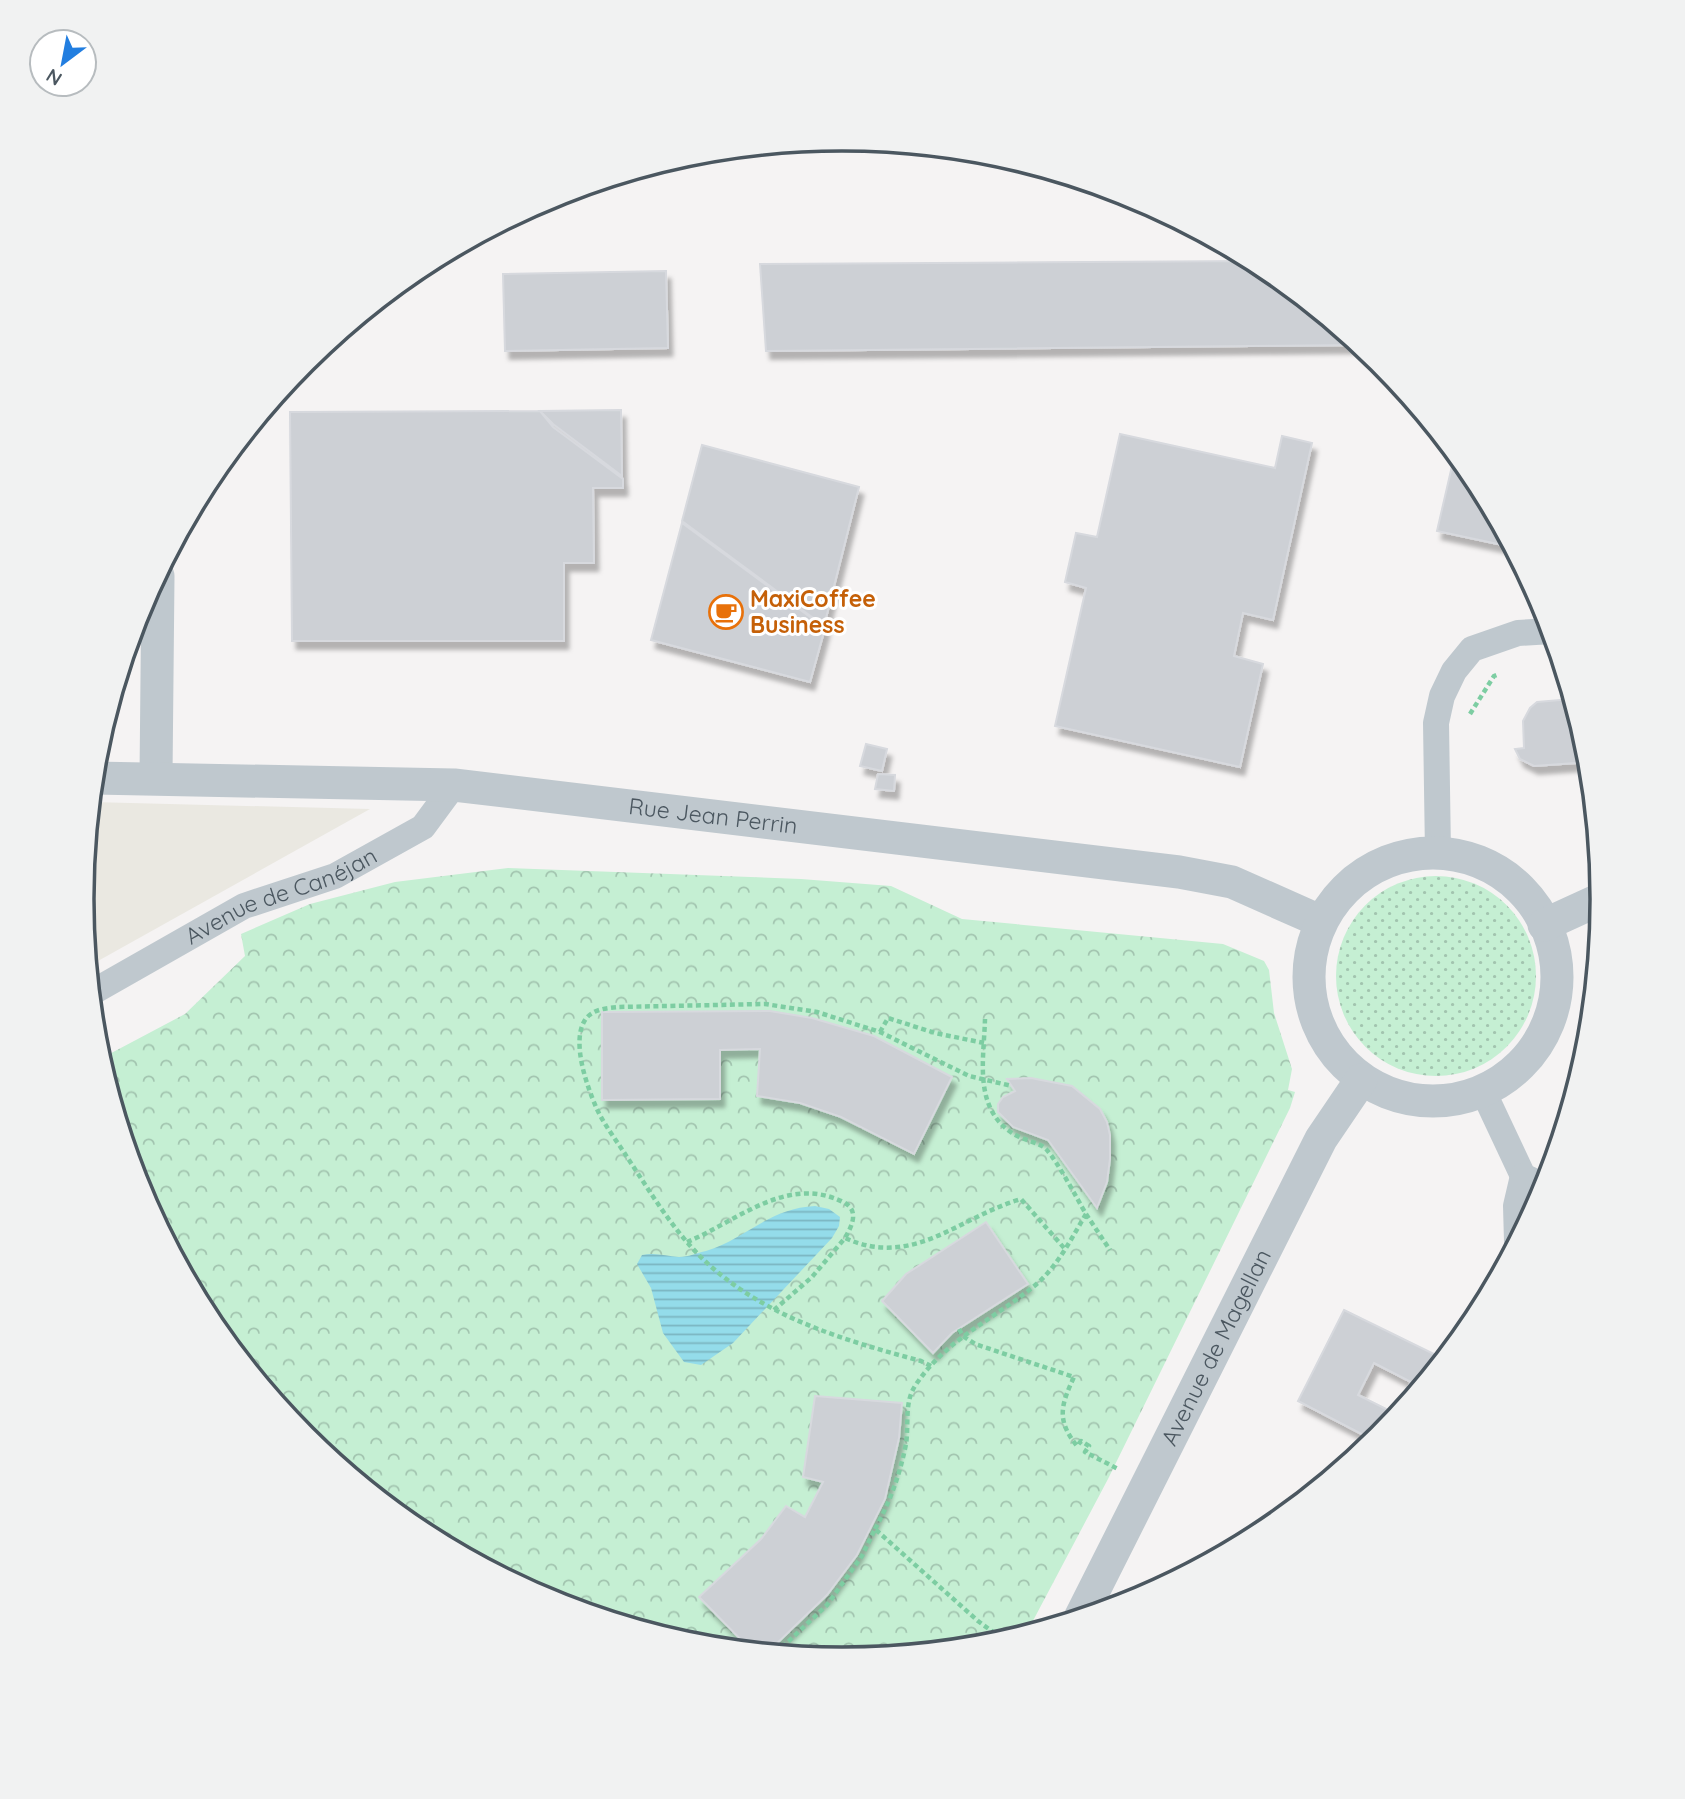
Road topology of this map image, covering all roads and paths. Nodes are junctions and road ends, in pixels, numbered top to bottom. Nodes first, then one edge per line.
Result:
1 (158, 599) edge
2 (1541, 632) edge
3 (1504, 671) dead end
4 (1466, 722) dead end
5 (156, 777) junction
6 (105, 778) edge
7 (454, 785) junction
8 (1438, 853) junction
9 (1590, 904) edge
10 (1320, 921) junction
11 (1544, 925) junction
12 (100, 988) edge
13 (985, 1019) dead end
14 (880, 1032) junction
15 (984, 1043) junction
16 (982, 1079) junction
17 (1361, 1080) junction
18 (1012, 1086) dead end
19 (1484, 1093) junction
20 (1534, 1181) edge
21 (1086, 1214) junction
22 (1516, 1223) edge
23 (845, 1238) junction
24 (688, 1243) junction
25 (1065, 1249) junction
26 (1110, 1250) dead end
27 (774, 1310) junction
28 (958, 1329) dead end
29 (962, 1336) junction
30 (931, 1366) junction
31 (1147, 1483) junction
32 (876, 1529) junction
33 (1085, 1607) edge
34 (993, 1632) edge
35 (784, 1645) edge

1 - 5 street
2 - 8 street
3 - 4 path
5 - 6 street, Rue Jean Perrin
5 - 7 street, Rue Jean Perrin
7 - 10 street, Rue Jean Perrin
7 - 12 street, Avenue de Canéjan
8 - 10 street
8 - 11 street
9 - 11 street
10 - 17 street
11 - 19 street
13 - 15 path
14 - 15 path
14 - 16 path
14 - 24 path
15 - 16 path
16 - 18 path
16 - 21 path
17 - 19 street
17 - 31 street, Avenue de Magellan
19 - 20 street
20 - 22 street
21 - 25 path
21 - 26 path
23 - 24 path
23 - 25 path
23 - 27 path
24 - 27 path
25 - 29 path
27 - 30 path
28 - 29 path
29 - 30 path
29 - 31 path
30 - 32 path
31 - 33 street, Avenue de Magellan
32 - 34 path
32 - 35 path

